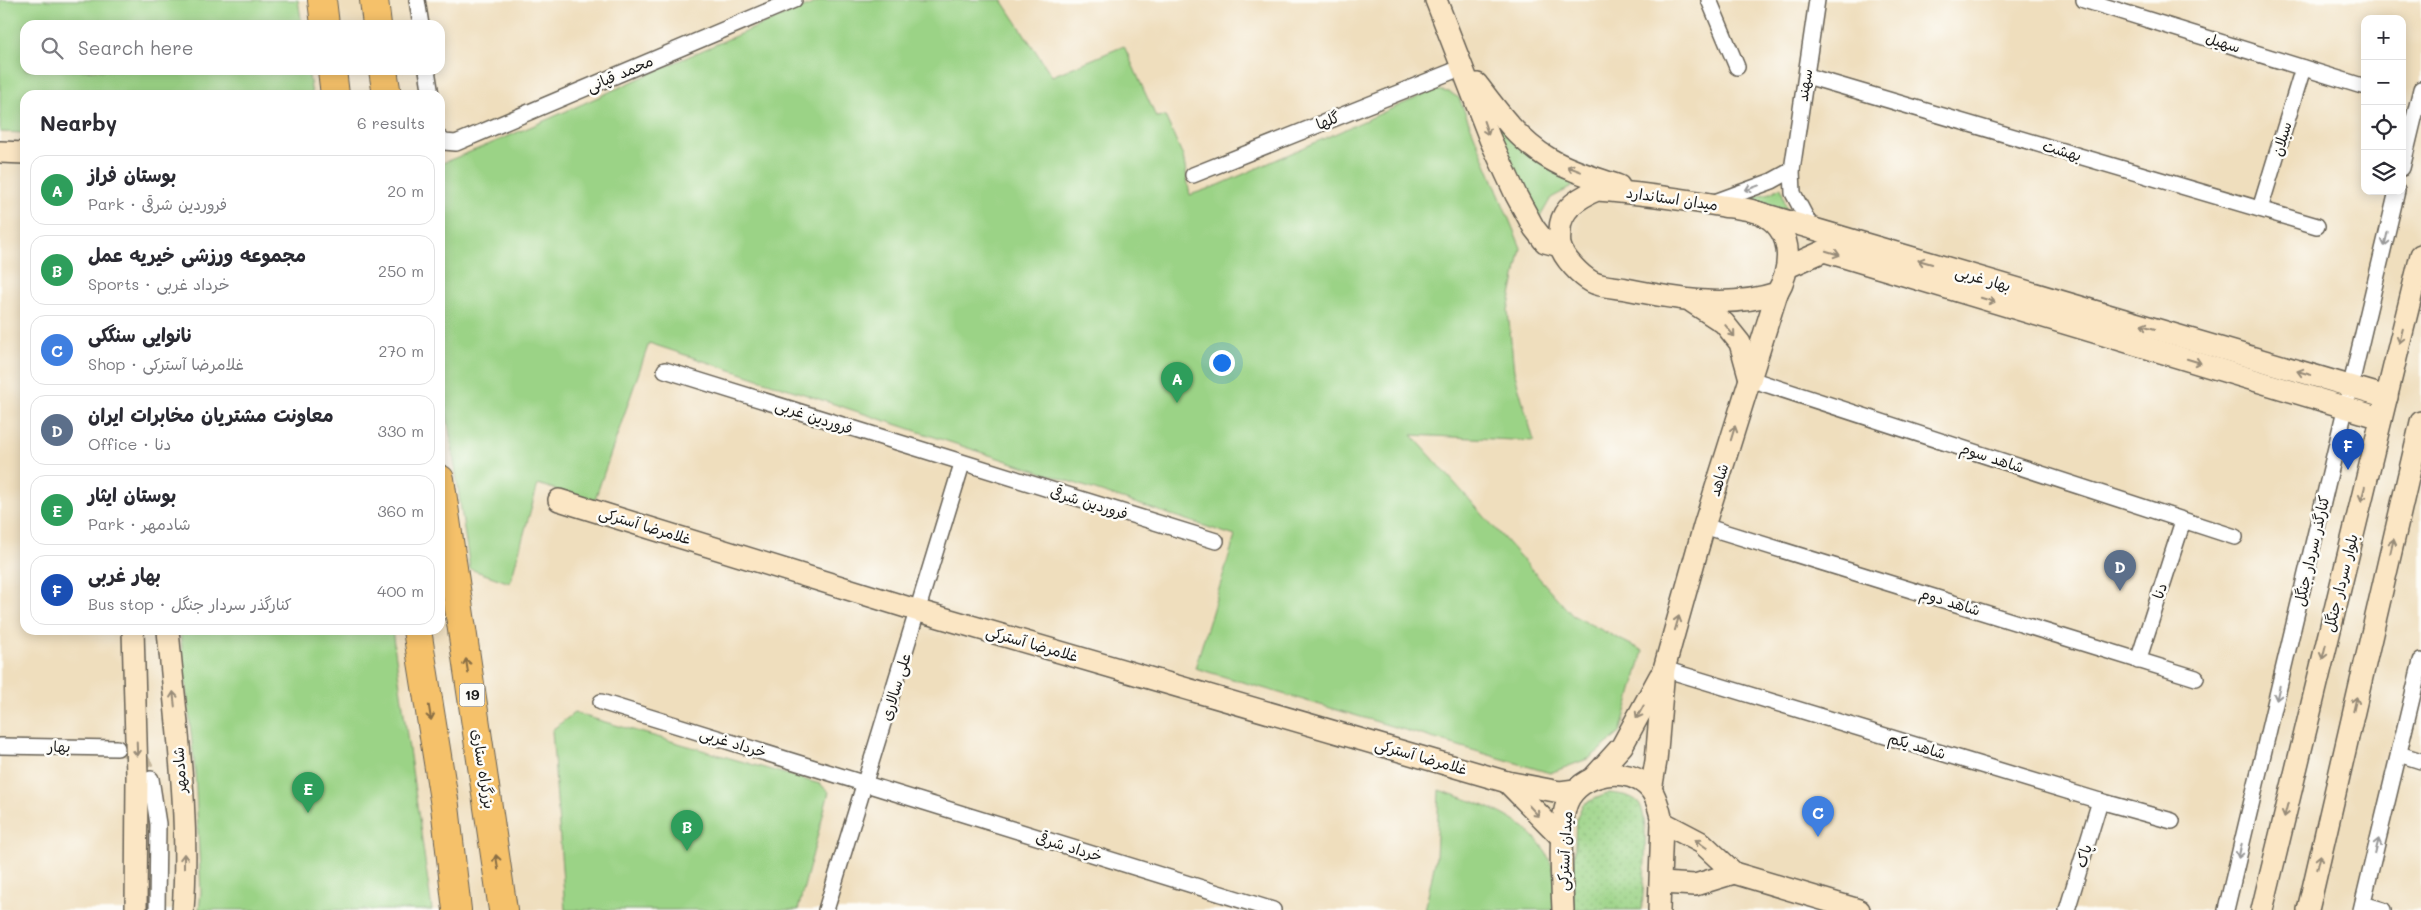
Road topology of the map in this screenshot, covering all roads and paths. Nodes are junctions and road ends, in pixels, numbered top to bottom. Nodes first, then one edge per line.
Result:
1 (322, 0) edge
2 (374, 0) edge
3 (417, 0) edge
4 (794, 0) edge
5 (1436, 0) edge
6 (1709, 0) edge
7 (1817, 0) edge
8 (2084, 0) edge
9 (324, 20) edge
10 (376, 20) edge
11 (420, 20) edge
12 (1462, 66) junction
13 (1737, 66) dead end
14 (2303, 68) junction
15 (333, 75) edge
16 (384, 75) edge
17 (428, 75) edge
18 (1807, 76) junction
19 (2361, 86) edge
20 (2421, 89) edge
21 (334, 90) edge
22 (385, 90) edge
23 (430, 90) edge
24 (445, 141) edge
25 (2406, 151) edge
26 (0, 152) edge
27 (20, 152) edge
28 (1792, 170) junction
29 (1193, 175) dead end
30 (1636, 193) junction
31 (2396, 195) edge
32 (1710, 204) junction
33 (2260, 209) junction
34 (1753, 211) junction
35 (2317, 226) dead end
36 (1812, 229) junction
37 (1560, 246) junction
38 (2421, 255) edge
39 (1788, 267) junction
40 (1777, 292) junction
41 (1692, 302) junction
42 (665, 370) dead end
43 (1750, 379) junction
44 (2348, 397) junction
45 (2387, 397) junction
46 (2381, 418) junction
47 (2421, 422) edge
48 (2418, 447) edge
49 (962, 464) junction
50 (559, 500) dead end
51 (445, 514) edge
52 (2183, 521) junction
53 (1704, 526) junction
54 (2235, 537) dead end
55 (1216, 541) dead end
56 (919, 611) junction
57 (133, 635) edge
58 (168, 635) edge
59 (418, 635) edge
60 (2138, 661) junction
61 (2421, 662) edge
62 (1664, 670) junction
63 (2196, 678) dead end
64 (601, 702) dead end
65 (0, 746) edge
66 (117, 748) tunnel mouth
67 (2399, 754) junction
68 (2421, 761) edge
69 (1593, 778) junction
70 (151, 779) tunnel mouth
71 (1507, 782) junction
72 (866, 784) junction
73 (1575, 790) junction
74 (1651, 790) junction
75 (2100, 802) junction
76 (2172, 821) dead end
77 (1662, 822) junction
78 (1563, 839) junction
79 (1734, 873) junction
80 (1661, 883) junction
81 (2362, 907) edge
82 (136, 910) edge
83 (156, 910) edge
84 (183, 910) edge
85 (457, 910) edge
86 (503, 910) edge
87 (826, 910) edge
88 (1273, 910) edge
89 (1563, 910) edge
90 (1659, 910) edge
91 (1859, 910) edge
92 (2067, 910) edge
93 (2226, 910) edge
94 (2262, 910) edge
95 (2308, 910) edge
96 (2383, 910) edge

1 - 9 highway
2 - 10 highway
3 - 11 street
4 - 24 street, محمد قپانی
5 - 12 street
6 - 13 street
7 - 18 street, سهند
8 - 14 street, سهیل
12 - 29 street, گلها
30 -> 12 street
12 -> 37 street
14 - 19 street, سهیل
14 - 33 street, سبلان
15 - 21 highway
16 - 22 highway
17 - 23 street
18 - 28 street, سهند
18 - 33 street, بهشت
20 - 25 street
26 - 27 street
28 -> 32 street
28 - 36 street, سهند
30 - 32 street, میدان استاندارد
30 - 37 street, میدان استاندارد
31 -> 44 street, کنارگذر سردار جنگل
32 - 34 street, میدان استاندارد
33 - 35 street, بهشت
34 - 36 street, بهار غربی
34 - 39 street, میدان استاندارد
44 -> 36 street, بهار غربی
37 - 41 street
38 -> 45 street, بلوار سردار جنگل
39 - 40 street, میدان استاندارد
39 -> 44 street, بهار غربی
40 - 41 street
40 - 43 street, شاهد
41 -> 43 street
42 - 49 street, فروردین غربی
43 - 52 street, شاهد سوم
53 -> 43 street, شاهد
44 - 45 street, بهار غربی
44 - 46 street, بهار غربی
44 -> 93 street, کنارگذر سردار جنگل
45 - 46 street, بلوار سردار جنگل
46 -> 94 street, بلوار سردار جنگل
47 - 48 street
95 -> 48 street
49 - 55 street, فروردین شرقی
49 - 56 street, علی سالاری
50 - 56 street, غلامرضا آسترکی
86 -> 51 highway, بزرگراه ستاری / 19
52 - 54 street, شاهد سوم
52 - 60 street, دنا
53 - 60 street, شاهد دوم
62 -> 53 street, شاهد
56 - 71 street, غلامرضا آسترکی
56 - 72 street, علی سالاری
57 -> 82 street
84 -> 58 street, شادمهر
59 -> 85 highway
60 - 63 street, شاهد دوم
61 - 67 street
62 -> 69 street, شاهد
62 - 74 street, شاهد
62 - 75 street, شاهد یکم
64 - 72 street, خرداد غربی
65 - 66 street, بهار
67 - 68 street
81 -> 67 street
69 - 73 street, میدان آسترکی
69 - 74 street, میدان آسترکی
70 - 83 street
71 - 73 street, غلامرضا آسترکی
71 -> 78 street
72 - 87 street, علی سالاری
72 - 88 street, خرداد شرقی
73 - 78 street, میدان آسترکی
74 - 77 street
75 - 76 street, شاهد یکم
75 - 92 street, پاک
79 -> 77 street
77 - 80 street
78 - 89 street, میدان آسترکی
79 - 80 street
79 - 91 street
80 - 90 street
81 - 96 street

